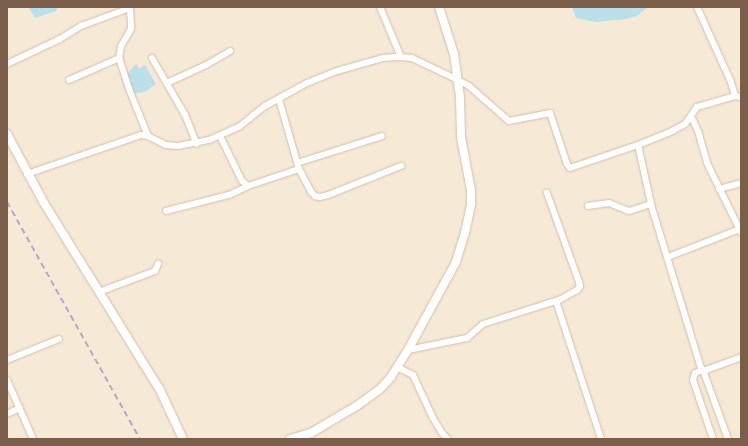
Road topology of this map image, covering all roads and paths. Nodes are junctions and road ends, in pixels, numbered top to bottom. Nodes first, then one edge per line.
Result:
1 (130, 7) edge
2 (380, 7) edge
3 (439, 7) edge
4 (697, 7) edge
5 (230, 51) dead end
6 (401, 57) junction
7 (120, 58) junction
8 (152, 58) dead end
9 (7, 64) edge
10 (456, 78) junction
11 (69, 80) dead end
12 (166, 83) junction
13 (738, 97) edge
14 (279, 99) junction
15 (691, 116) junction
16 (7, 134) edge
17 (148, 136) junction
18 (220, 136) junction
19 (382, 136) dead end
20 (197, 144) junction
21 (638, 145) junction
22 (298, 166) junction
23 (401, 166) dead end
24 (27, 174) junction
25 (741, 183) edge
26 (248, 186) junction
27 (719, 189) junction
28 (547, 193) dead end
29 (651, 204) junction
30 (588, 206) dead end
31 (166, 211) dead end
32 (740, 230) edge
33 (668, 257) junction
34 (158, 264) dead end
35 (99, 292) junction
36 (556, 301) junction
37 (59, 339) dead end
38 (408, 350) junction
39 (741, 358) edge
40 (7, 360) edge
41 (397, 367) junction
42 (703, 370) junction
43 (7, 380) edge
44 (20, 408) junction
45 (7, 414) edge
46 (306, 437) edge
47 (34, 439) edge
48 (183, 439) edge
49 (290, 439) edge
50 (448, 439) edge
51 (601, 439) edge
52 (713, 439) edge
53 (728, 439) edge

1 - 7 street
1 - 9 street
2 - 6 street
3 - 10 street
4 - 13 street
5 - 12 street
6 - 10 street
6 - 14 street
7 - 11 street
7 - 17 street
8 - 12 street
10 - 21 street
10 - 38 street
12 - 20 street
13 - 15 street
14 - 18 street
14 - 22 street
15 - 21 street
15 - 27 street
16 - 24 street
17 - 20 street
17 - 24 street
18 - 20 street
18 - 26 street
19 - 22 street
21 - 29 street
22 - 23 street
22 - 26 street
24 - 35 street
25 - 27 street
26 - 31 street
27 - 32 street
28 - 36 street
29 - 30 street
29 - 33 street
32 - 33 street
33 - 42 street
34 - 35 street
35 - 48 street
36 - 38 street
36 - 51 street
37 - 40 street
38 - 41 street
39 - 42 street
41 - 46 street
41 - 50 street
42 - 52 street
42 - 53 street
43 - 44 street
44 - 45 street
44 - 47 street
46 - 49 street

